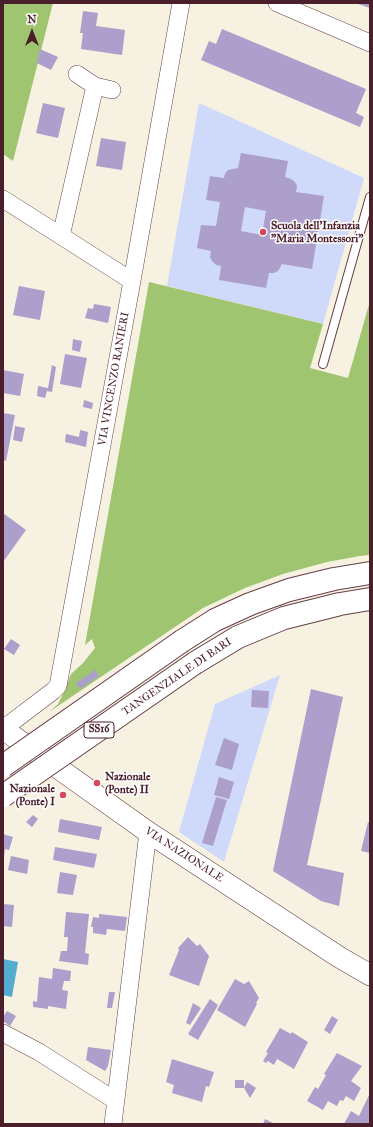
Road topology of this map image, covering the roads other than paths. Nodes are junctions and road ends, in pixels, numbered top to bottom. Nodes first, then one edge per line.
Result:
1 (181, 3) edge
2 (277, 3) edge
3 (370, 43) edge
4 (78, 74) dead end
5 (95, 86) junction
6 (112, 90) dead end
7 (370, 197) edge
8 (3, 199) edge
9 (61, 236) junction
10 (132, 282) junction
11 (323, 364) dead end
12 (370, 573) edge
13 (370, 599) edge
14 (3, 729) edge
15 (3, 766) edge
16 (3, 796) edge
17 (148, 832) junction
18 (370, 975) edge
19 (3, 1033) edge
20 (116, 1102) junction
21 (113, 1124) edge

1 - 10 street, VIA VINCENZO RANIERI
2 - 3 street
4 - 5 street
5 - 6 street
5 - 9 street
7 - 11 lane
8 - 9 street
9 - 10 street
10 - 14 street, VIA VINCENZO RANIERI
12 - 15 highway, SS16, bridge
13 - 16 highway, TANGENZIALE DI BARI / SS16, bridge
14 - 17 street, VIA NAZIONALE
17 - 18 street, VIA NAZIONALE
17 - 20 street
19 - 20 street
20 - 21 street

